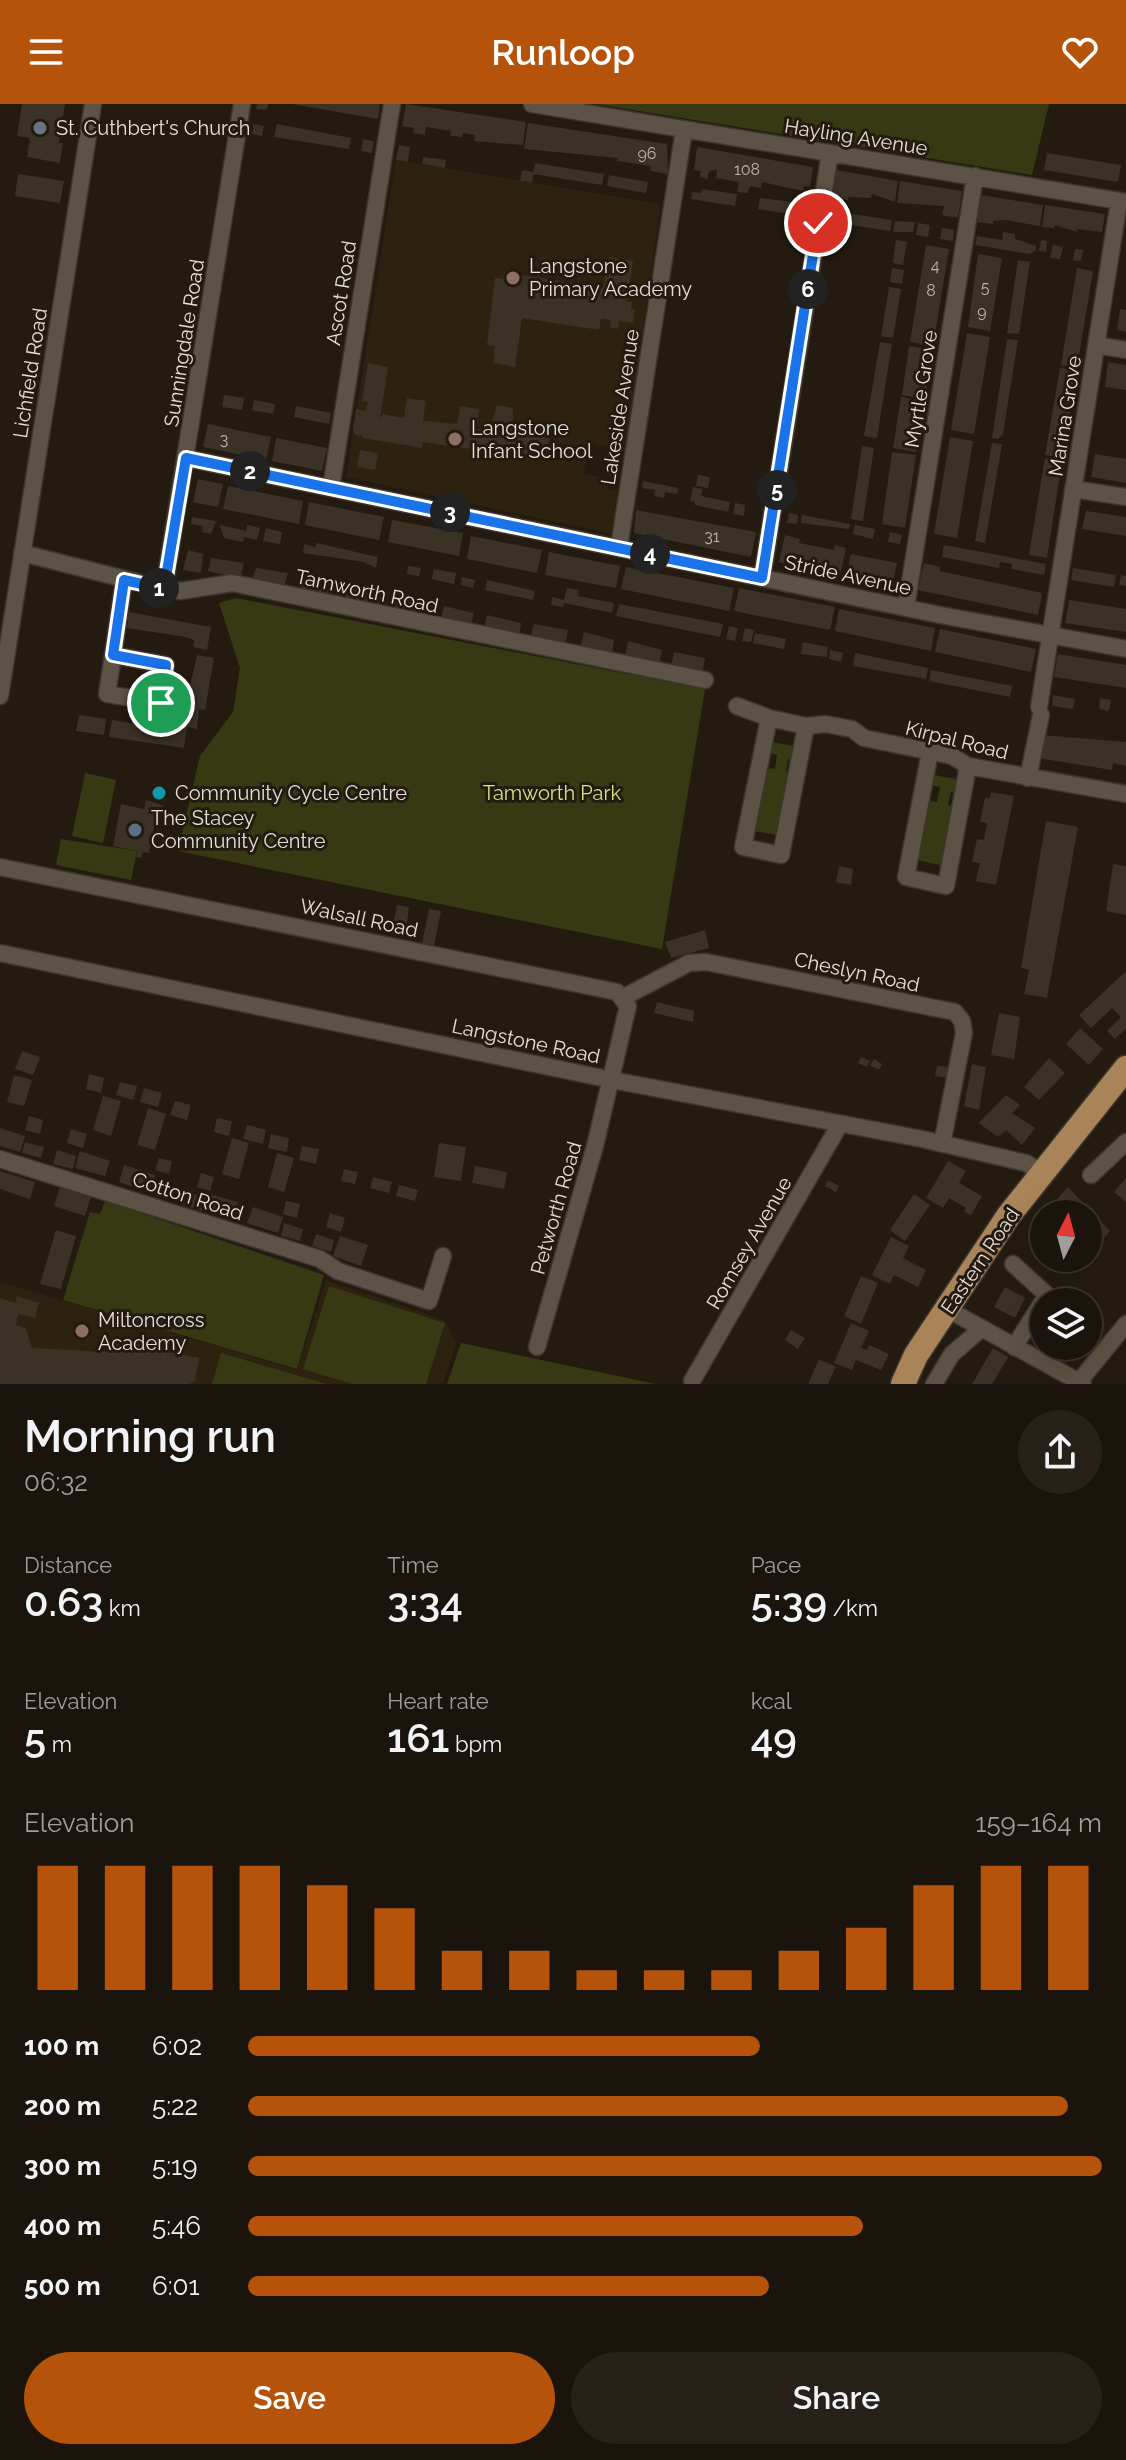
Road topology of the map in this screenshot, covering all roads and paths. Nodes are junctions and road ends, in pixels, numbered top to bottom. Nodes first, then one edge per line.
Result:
1 (93, 104) edge
2 (242, 104) edge
3 (392, 104) edge
4 (539, 105) edge
5 (684, 130) junction
6 (830, 153) junction
7 (975, 176) junction
8 (1122, 201) edge
9 (1096, 345) junction
10 (1126, 350) edge
11 (186, 458) junction
12 (331, 488) junction
13 (1073, 489) junction
14 (1126, 497) edge
15 (619, 547) junction
16 (22, 553) junction
17 (762, 578) junction
18 (124, 580) junction
19 (164, 589) junction
20 (906, 607) junction
21 (1049, 636) junction
22 (1126, 649) edge
23 (113, 655) dead end
24 (705, 680) dead end
25 (0, 696) edge
26 (737, 706) dead end
27 (769, 718) junction
28 (806, 726) junction
29 (930, 752) junction
30 (968, 766) junction
31 (1028, 778) junction
32 (1126, 794) edge
33 (0, 867) edge
34 (0, 953) edge
35 (624, 997) junction
36 (1126, 1068) edge
37 (612, 1080) junction
38 (840, 1124) junction
39 (1126, 1142) edge
40 (942, 1144) junction
41 (0, 1159) edge
42 (1042, 1172) junction
43 (1091, 1175) dead end
44 (443, 1256) dead end
45 (1013, 1264) dead end
46 (947, 1309) junction
47 (1126, 1324) edge
48 (981, 1329) junction
49 (537, 1347) dead end
50 (1014, 1347) junction
51 (692, 1381) dead end
52 (1080, 1383) edge
53 (903, 1384) edge
54 (934, 1384) edge

1 - 16 street, Lichfield Road
2 - 11 street, Sunningdale Road
3 - 12 street, Ascot Road
4 - 5 street, Hayling Avenue
5 - 6 street, Hayling Avenue
5 - 15 street, Lakeside Avenue
6 - 7 street, Hayling Avenue
6 - 17 street
7 - 8 street, Hayling Avenue
7 - 20 street, Myrtle Grove
8 - 9 street, Marina Grove
9 - 10 street
9 - 13 street, Marina Grove
11 - 12 street, Stride Avenue
11 - 19 street, Sunningdale Road
12 - 15 street, Stride Avenue
13 - 14 street
13 - 21 street, Marina Grove
15 - 17 street, Stride Avenue
16 - 18 street, Tamworth Road
16 - 25 street, Lichfield Road
17 - 20 street, Stride Avenue
18 - 19 street, Tamworth Road
18 - 23 street
19 - 24 street, Tamworth Road
20 - 21 street, Stride Avenue
21 - 22 street, Stride Avenue
21 - 31 street, Marina Grove
26 - 27 street, Kirpal Road
27 - 28 street, Kirpal Road
27 - 28 street
28 - 29 street, Kirpal Road
29 - 30 street, Kirpal Road
29 - 30 street
30 - 31 street, Kirpal Road
31 - 32 street, Kirpal Road
33 - 35 street, Walsall Road
34 - 37 street, Langstone Road
35 - 37 street
35 - 40 street, Cheslyn Road
36 - 42 main road, Eastern Road
37 - 38 street, Langstone Road
37 - 49 street, Petworth Road
38 - 40 street, Langstone Road
38 - 51 street, Romsey Avenue
39 - 43 street
40 - 42 street, Langstone Road
41 - 44 street, Cotton Road
42 - 46 main road, Eastern Road
45 - 50 street
46 - 48 street
46 - 53 main road, Eastern Road
47 - 52 street
48 - 50 street
48 - 54 street
50 - 52 street

